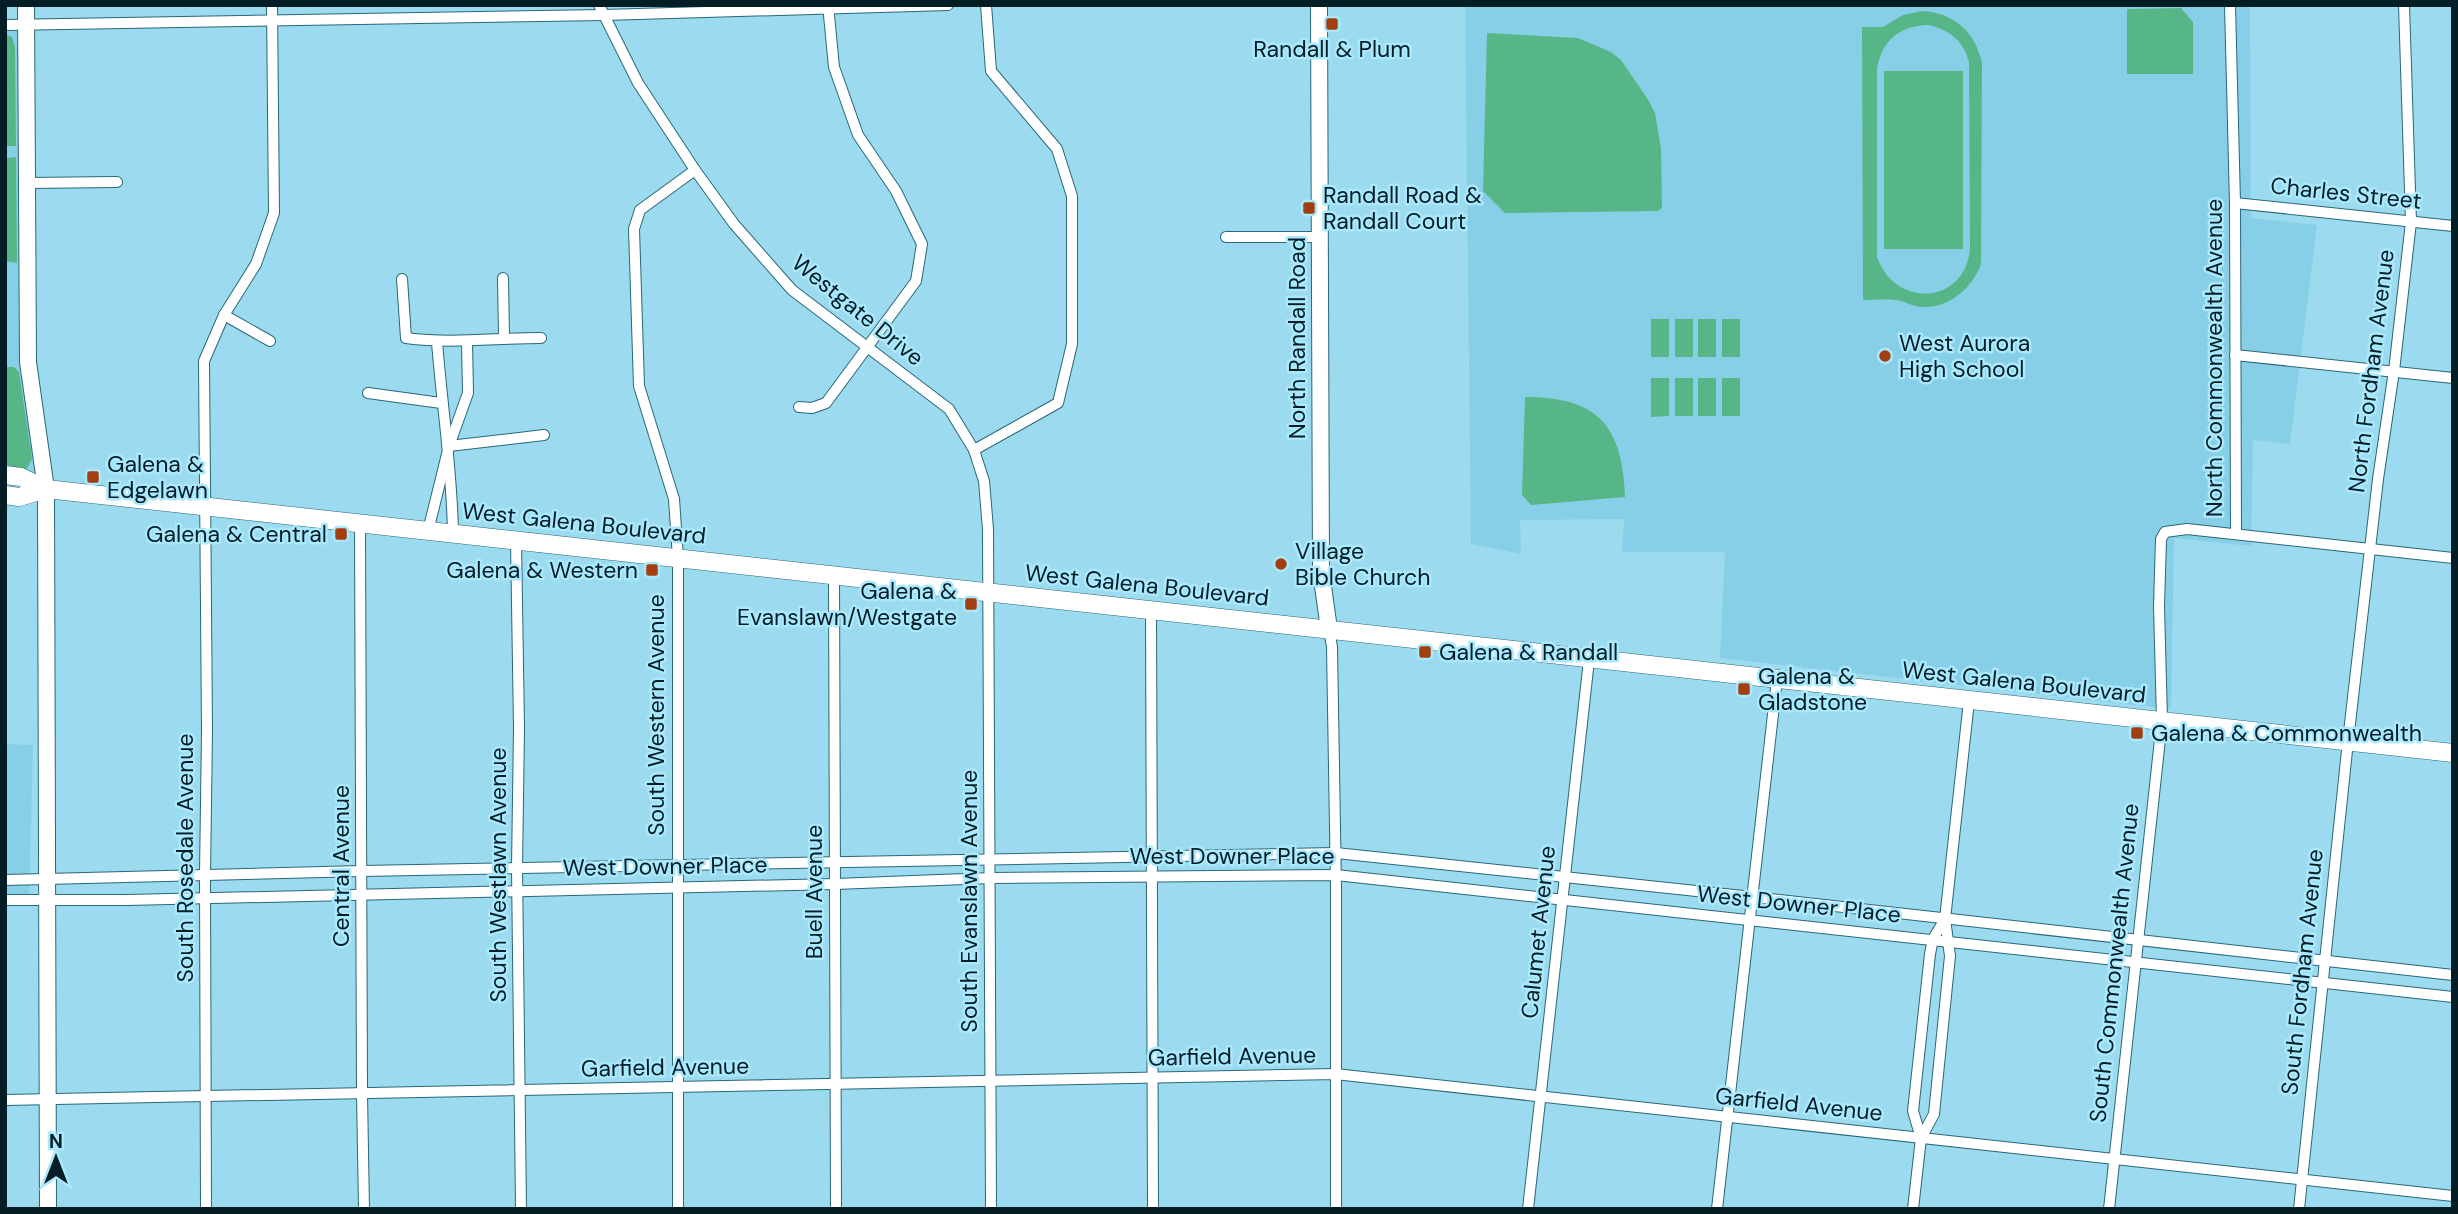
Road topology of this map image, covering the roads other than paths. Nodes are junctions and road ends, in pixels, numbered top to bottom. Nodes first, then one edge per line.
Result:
1 (26, 5) edge
2 (272, 5) edge
3 (948, 5) edge
4 (986, 5) edge
5 (1319, 5) edge
6 (2230, 5) edge
7 (2404, 5) edge
8 (827, 7) edge
9 (672, 9) edge
10 (602, 10) edge
11 (427, 11) edge
12 (271, 21) junction
13 (5, 25) edge
14 (26, 25) junction
15 (695, 170) junction
16 (117, 182) dead end
17 (26, 184) junction
18 (2235, 202) junction
19 (2411, 222) junction
20 (2453, 226) edge
21 (1226, 237) dead end
22 (1320, 237) junction
23 (503, 278) dead end
24 (402, 279) dead end
25 (224, 315) junction
26 (504, 338) junction
27 (541, 338) dead end
28 (270, 341) dead end
29 (437, 342) junction
30 (467, 342) junction
31 (868, 346) junction
32 (2235, 355) junction
33 (2394, 372) junction
34 (2453, 377) edge
35 (368, 393) dead end
36 (441, 402) junction
37 (799, 407) dead end
38 (544, 435) dead end
39 (449, 446) junction
40 (974, 450) junction
41 (5, 475) edge
42 (46, 489) junction
43 (5, 495) edge
44 (204, 507) junction
45 (360, 524) junction
46 (428, 531) junction
47 (453, 533) junction
48 (2235, 533) junction
49 (516, 540) junction
50 (2371, 548) junction
51 (678, 558) junction
52 (2453, 558) edge
53 (834, 575) junction
54 (989, 593) junction
55 (1151, 610) junction
56 (1329, 629) junction
57 (1589, 660) junction
58 (1777, 679) junction
59 (1969, 701) junction
60 (2162, 721) junction
61 (2348, 741) junction
62 (2453, 753) edge
63 (1336, 853) junction
64 (1152, 855) junction
65 (991, 858) junction
66 (835, 862) junction
67 (677, 865) junction
68 (517, 868) junction
69 (362, 871) junction
70 (205, 875) junction
71 (1336, 875) junction
72 (1152, 877) junction
73 (991, 878) junction
74 (1564, 879) junction
75 (5, 880) edge
76 (47, 880) junction
77 (835, 884) junction
78 (677, 887) junction
79 (517, 890) junction
80 (362, 894) junction
81 (205, 897) junction
82 (1753, 897) junction
83 (1562, 898) junction
84 (5, 900) edge
85 (47, 900) junction
86 (1945, 919) junction
87 (1750, 921) junction
88 (1933, 939) junction
89 (1948, 941) junction
90 (2137, 941) junction
91 (2135, 961) junction
92 (2324, 961) junction
93 (2453, 975) edge
94 (2322, 982) junction
95 (2453, 997) edge
96 (1335, 1074) junction
97 (1152, 1079) junction
98 (990, 1082) junction
99 (834, 1084) junction
100 (677, 1087) junction
101 (520, 1091) junction
102 (362, 1093) junction
103 (205, 1097) junction
104 (1541, 1098) junction
105 (47, 1099) junction
106 (5, 1100) edge
107 (1728, 1118) junction
108 (1921, 1138) junction
109 (2114, 1160) junction
110 (2302, 1180) junction
111 (2453, 1196) edge
112 (48, 1209) edge
113 (206, 1209) edge
114 (364, 1209) edge
115 (520, 1209) edge
116 (678, 1209) edge
117 (836, 1209) edge
118 (991, 1209) edge
119 (1153, 1209) edge
120 (1336, 1209) edge
121 (1528, 1209) edge
122 (1717, 1209) edge
123 (1913, 1209) edge
124 (2109, 1209) edge
125 (2299, 1209) edge

1 - 14 street
2 - 12 street, South Rosedale Avenue
3 - 8 street
4 - 40 street
5 - 22 street, North Randall Road
6 - 18 street, North Commonwealth Avenue
7 - 19 street, North Fordham Avenue
8 - 9 street
8 - 31 street
9 - 10 street
10 - 11 street
10 - 15 street, Westgate Drive
11 - 12 street
12 - 14 street
12 - 25 street, South Rosedale Avenue
13 - 14 street
14 - 17 street
15 - 31 street, Westgate Drive
15 - 51 street, South Western Avenue
16 - 17 street
17 - 42 street
18 - 19 street, Charles Street
18 - 32 street, North Commonwealth Avenue
19 - 20 street, Charles Street
19 - 33 street, North Fordham Avenue
21 - 22 street
22 - 56 street, North Randall Road
23 - 26 street
24 - 29 street
25 - 28 street
25 - 44 street, South Rosedale Avenue
26 - 27 street
26 - 30 street
29 - 30 street
29 - 36 street
30 - 39 street
31 - 37 street
31 - 40 street, Westgate Drive
32 - 33 street
32 - 48 street, North Commonwealth Avenue
33 - 34 street
33 - 50 street, North Fordham Avenue
35 - 36 street
36 - 39 street
38 - 39 street
39 - 46 street
39 - 47 street
40 - 54 street, Westgate Drive
41 - 42 main road, West Galena Boulevard
42 - 43 main road, West Galena Boulevard
42 - 44 main road, West Galena Boulevard
42 - 76 street
44 - 45 main road, West Galena Boulevard
44 - 70 street, South Rosedale Avenue
45 - 46 main road, West Galena Boulevard
45 - 69 street, Central Avenue
46 - 47 main road, West Galena Boulevard
47 - 49 main road, West Galena Boulevard
48 - 50 street
48 - 60 street, North Commonwealth Avenue
49 - 51 main road, West Galena Boulevard
49 - 68 street, South Westlawn Avenue
50 - 52 street
50 - 61 street, North Fordham Avenue
51 - 53 main road, West Galena Boulevard
51 - 67 street, South Western Avenue
53 - 54 main road, West Galena Boulevard
53 - 66 street, Buell Avenue
54 - 55 main road, West Galena Boulevard
54 - 65 street, South Evanslawn Avenue
55 - 56 main road, West Galena Boulevard
55 - 64 street
56 - 57 main road, West Galena Boulevard
56 - 63 street
57 - 58 main road, West Galena Boulevard
57 - 74 street, Calumet Avenue
58 - 59 main road, West Galena Boulevard
58 - 82 street
59 - 60 main road, West Galena Boulevard
59 - 86 street
60 - 61 main road, West Galena Boulevard
60 - 90 street, South Commonwealth Avenue
61 - 62 main road, West Galena Boulevard
61 - 92 street, South Fordham Avenue
63 - 64 street, West Downer Place
63 - 71 street
63 - 74 street, West Downer Place
64 - 65 street, West Downer Place
64 - 72 street
65 - 66 street, West Downer Place
65 - 73 street, South Evanslawn Avenue
66 - 67 street, West Downer Place
66 - 77 street, Buell Avenue
67 - 68 street, West Downer Place
67 - 78 street, South Western Avenue
68 - 69 street, West Downer Place
68 - 79 street, South Westlawn Avenue
69 - 70 street, West Downer Place
69 - 80 street, Central Avenue
70 - 76 street, West Downer Place
70 - 81 street, South Rosedale Avenue
71 - 72 street, West Downer Place
71 - 83 street, West Downer Place
71 - 96 street
72 - 73 street, West Downer Place
72 - 97 street
73 - 77 street, West Downer Place
73 - 98 street, South Evanslawn Avenue
74 - 82 street, West Downer Place
74 - 83 street, Calumet Avenue
75 - 76 street, West Downer Place
76 - 85 street
77 - 78 street, West Downer Place
77 - 99 street, Buell Avenue
78 - 79 street, West Downer Place
78 - 100 street, South Western Avenue
79 - 80 street, West Downer Place
79 - 101 street, South Westlawn Avenue
80 - 81 street, West Downer Place
80 - 102 street, Central Avenue
81 - 85 street, West Downer Place
81 - 103 street, South Rosedale Avenue
82 - 86 street, West Downer Place
82 - 87 street
83 - 87 street, West Downer Place
83 - 104 street, Calumet Avenue
84 - 85 street, West Downer Place
85 - 105 street
86 - 88 street
86 - 89 street
86 - 90 street, West Downer Place
87 - 88 street, West Downer Place
87 - 107 street
88 - 89 street, West Downer Place
88 - 108 street
89 - 91 street, West Downer Place
89 - 108 street
90 - 91 street, South Commonwealth Avenue
90 - 92 street, West Downer Place
91 - 94 street, West Downer Place
91 - 109 street, South Commonwealth Avenue
92 - 93 street, West Downer Place
92 - 94 street, South Fordham Avenue
94 - 95 street, West Downer Place
94 - 110 street, South Fordham Avenue
96 - 97 street, Garfield Avenue
96 - 104 street, Garfield Avenue
96 - 120 street
97 - 98 street, Garfield Avenue
97 - 119 street
98 - 99 street, Garfield Avenue
98 - 118 street, South Evanslawn Avenue
99 - 100 street, Garfield Avenue
99 - 117 street, Buell Avenue
100 - 101 street, Garfield Avenue
100 - 116 street, South Western Avenue
101 - 102 street, Garfield Avenue
101 - 115 street, South Westlawn Avenue
102 - 103 street, Garfield Avenue
102 - 114 street, Central Avenue
103 - 105 street, Garfield Avenue
103 - 113 street, South Rosedale Avenue
104 - 107 street, Garfield Avenue
104 - 121 street, Calumet Avenue
105 - 106 street, Garfield Avenue
105 - 112 street
107 - 108 street, Garfield Avenue
107 - 122 street
108 - 109 street, Garfield Avenue
108 - 123 street
109 - 110 street, Garfield Avenue
109 - 124 street, South Commonwealth Avenue
110 - 111 street, Garfield Avenue
110 - 125 street, South Fordham Avenue

